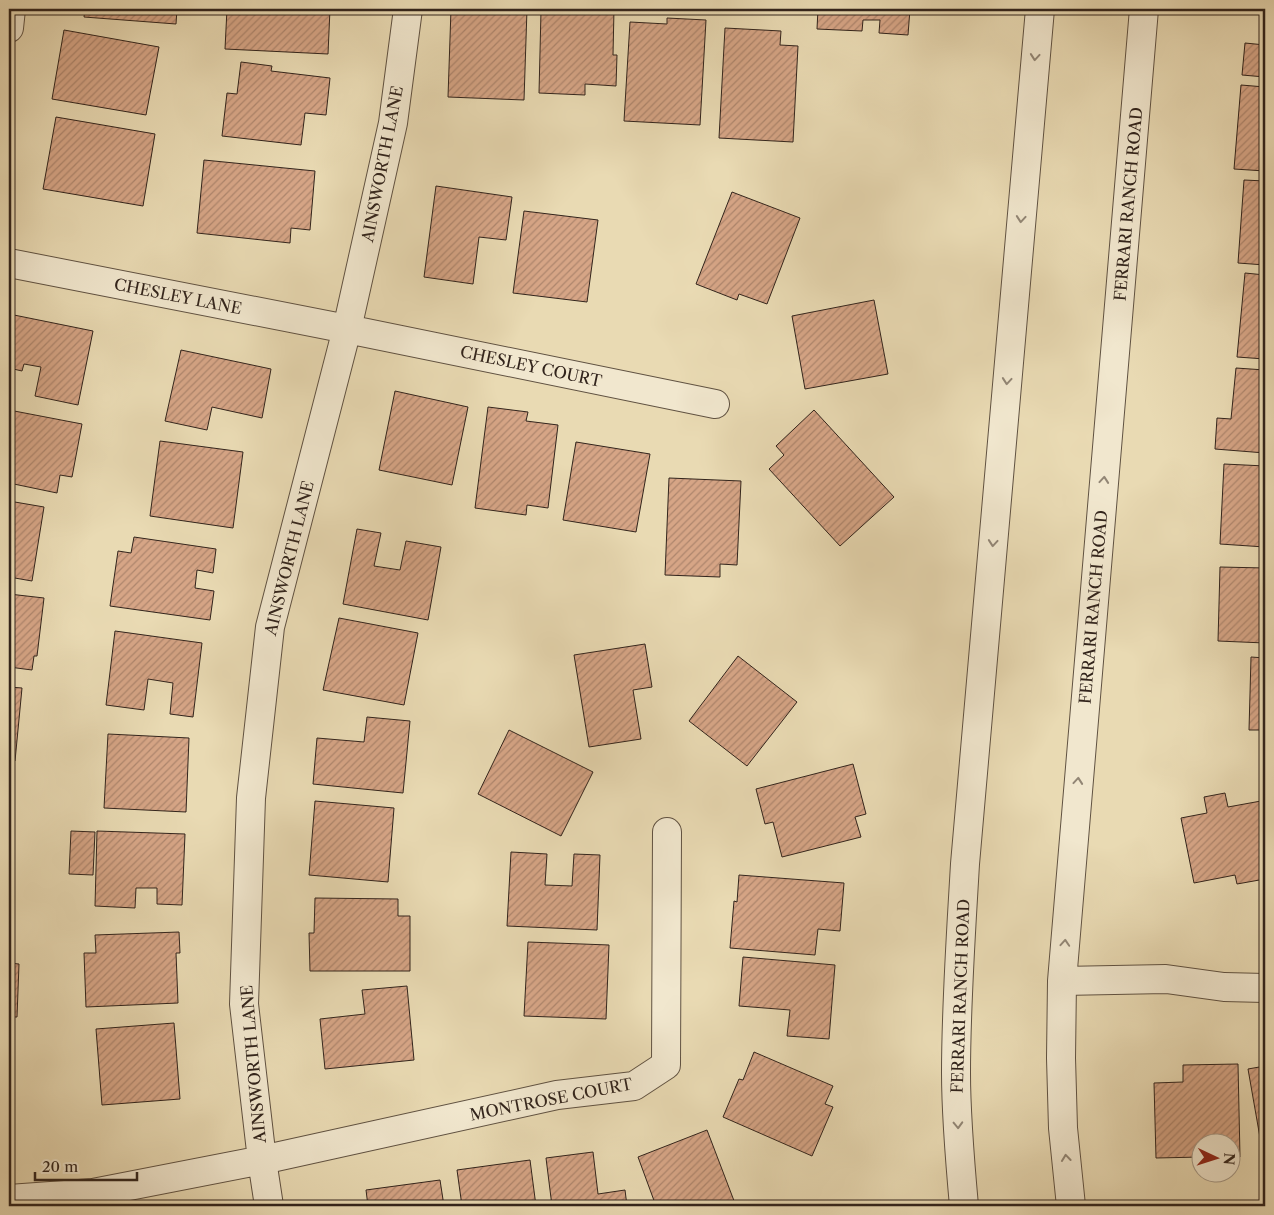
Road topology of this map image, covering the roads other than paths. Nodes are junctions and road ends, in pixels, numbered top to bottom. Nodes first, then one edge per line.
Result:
1 (11, 9) edge
2 (408, 9) edge
3 (1040, 9) edge
4 (1144, 9) edge
5 (9, 28) edge
6 (9, 263) edge
7 (347, 329) junction
8 (715, 404) dead end
9 (667, 832) dead end
10 (1062, 981) junction
11 (1265, 988) edge
12 (262, 1160) junction
13 (9, 1199) edge
14 (269, 1206) edge
15 (964, 1206) edge
16 (1072, 1206) edge

1 - 5 street
2 - 7 street, AINSWORTH LANE
3 -> 15 street, FERRARI RANCH ROAD
10 -> 4 street, FERRARI RANCH ROAD
6 - 7 street, CHESLEY LANE
7 - 8 street, CHESLEY COURT
7 - 12 street, AINSWORTH LANE
9 - 12 street, MONTROSE COURT
10 - 11 street
16 -> 10 street, FERRARI RANCH ROAD
12 - 13 street
12 - 14 street, AINSWORTH LANE

